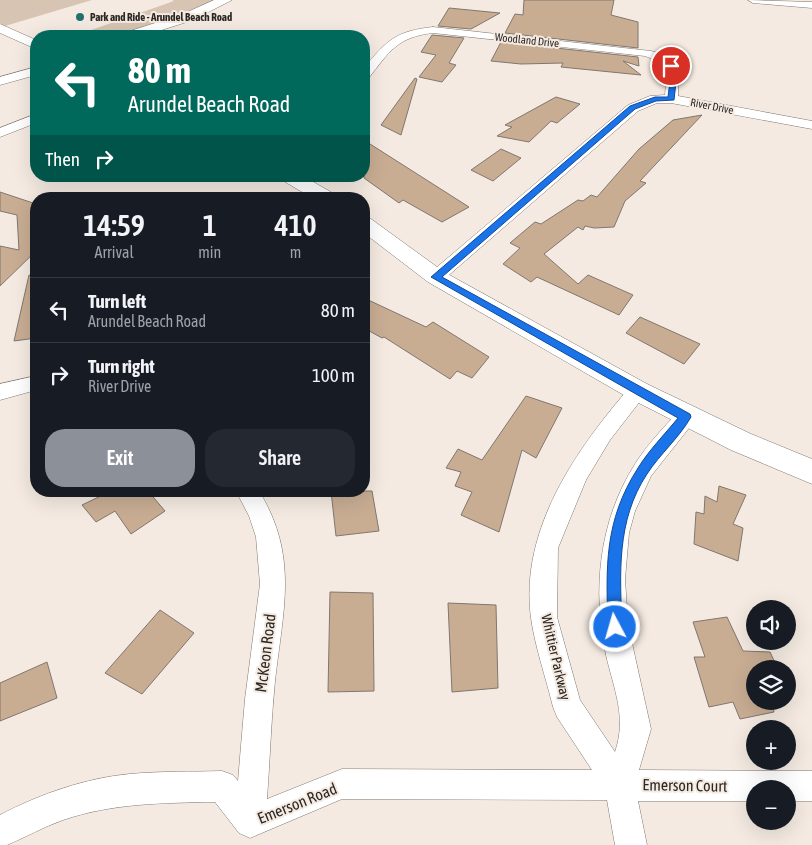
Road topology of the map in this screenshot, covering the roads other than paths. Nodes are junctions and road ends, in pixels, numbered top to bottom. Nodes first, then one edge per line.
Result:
1 (225, 0) edge
2 (753, 0) edge
3 (790, 2) edge
4 (812, 5) edge
5 (0, 28) edge
6 (148, 30) edge
7 (30, 43) edge
8 (30, 65) edge
9 (370, 69) edge
10 (30, 73) edge
11 (2, 80) edge
12 (671, 99) junction
13 (30, 120) edge
14 (812, 125) edge
15 (0, 133) edge
16 (299, 182) edge
17 (317, 192) edge
18 (370, 228) edge
19 (436, 277) junction
20 (30, 384) edge
21 (638, 391) junction
22 (0, 392) edge
23 (686, 417) junction
24 (812, 472) edge
25 (251, 497) edge
26 (619, 784) junction
27 (812, 786) edge
28 (250, 822) junction
29 (0, 832) edge
30 (631, 845) edge

1 - 6 street
2 - 3 street
3 - 4 street
5 - 7 street
8 - 11 street
9 - 12 street, Woodland Drive
10 - 11 street
12 - 14 street, River Drive
12 - 19 street, River Drive
13 - 15 street
16 - 17 street
18 - 19 street
19 - 21 street
20 - 22 street
21 - 23 street
21 - 26 street, Whittier Parkway
23 - 24 street
23 - 26 street, Whittier Parkway
25 - 28 street, McKeon Road
26 - 27 street, Emerson Court
26 - 28 street, Emerson Road
26 - 30 street, Whittier Parkway
28 - 29 street, Emerson Road

